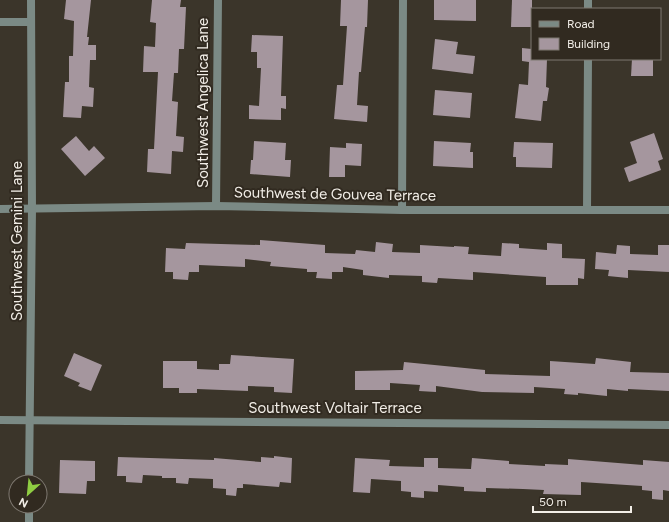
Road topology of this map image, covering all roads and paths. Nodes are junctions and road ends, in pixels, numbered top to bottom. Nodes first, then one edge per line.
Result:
1 (32, 0) edge
2 (218, 0) edge
3 (403, 0) edge
4 (0, 22) edge
5 (31, 22) junction
6 (588, 60) edge
7 (216, 206) junction
8 (0, 209) edge
9 (32, 209) junction
10 (402, 210) junction
11 (587, 210) junction
12 (669, 210) edge
13 (0, 420) edge
14 (29, 420) junction
15 (669, 425) edge
16 (29, 474) edge

1 - 5 street, Southwest Gemini Lane
2 - 7 street, Southwest Angelica Lane
3 - 10 street
4 - 5 street
5 - 9 street, Southwest Gemini Lane
6 - 11 street
7 - 9 street, Southwest de Gouvea Terrace
7 - 10 street, Southwest de Gouvea Terrace
8 - 9 street, Southwest de Gouvea Terrace
9 - 14 street, Southwest Gemini Lane
10 - 11 street, Southwest de Gouvea Terrace
11 - 12 street, Southwest de Gouvea Terrace
13 - 14 street, Southwest Voltair Terrace
14 - 15 street, Southwest Voltair Terrace
14 - 16 street, Southwest Gemini Lane

